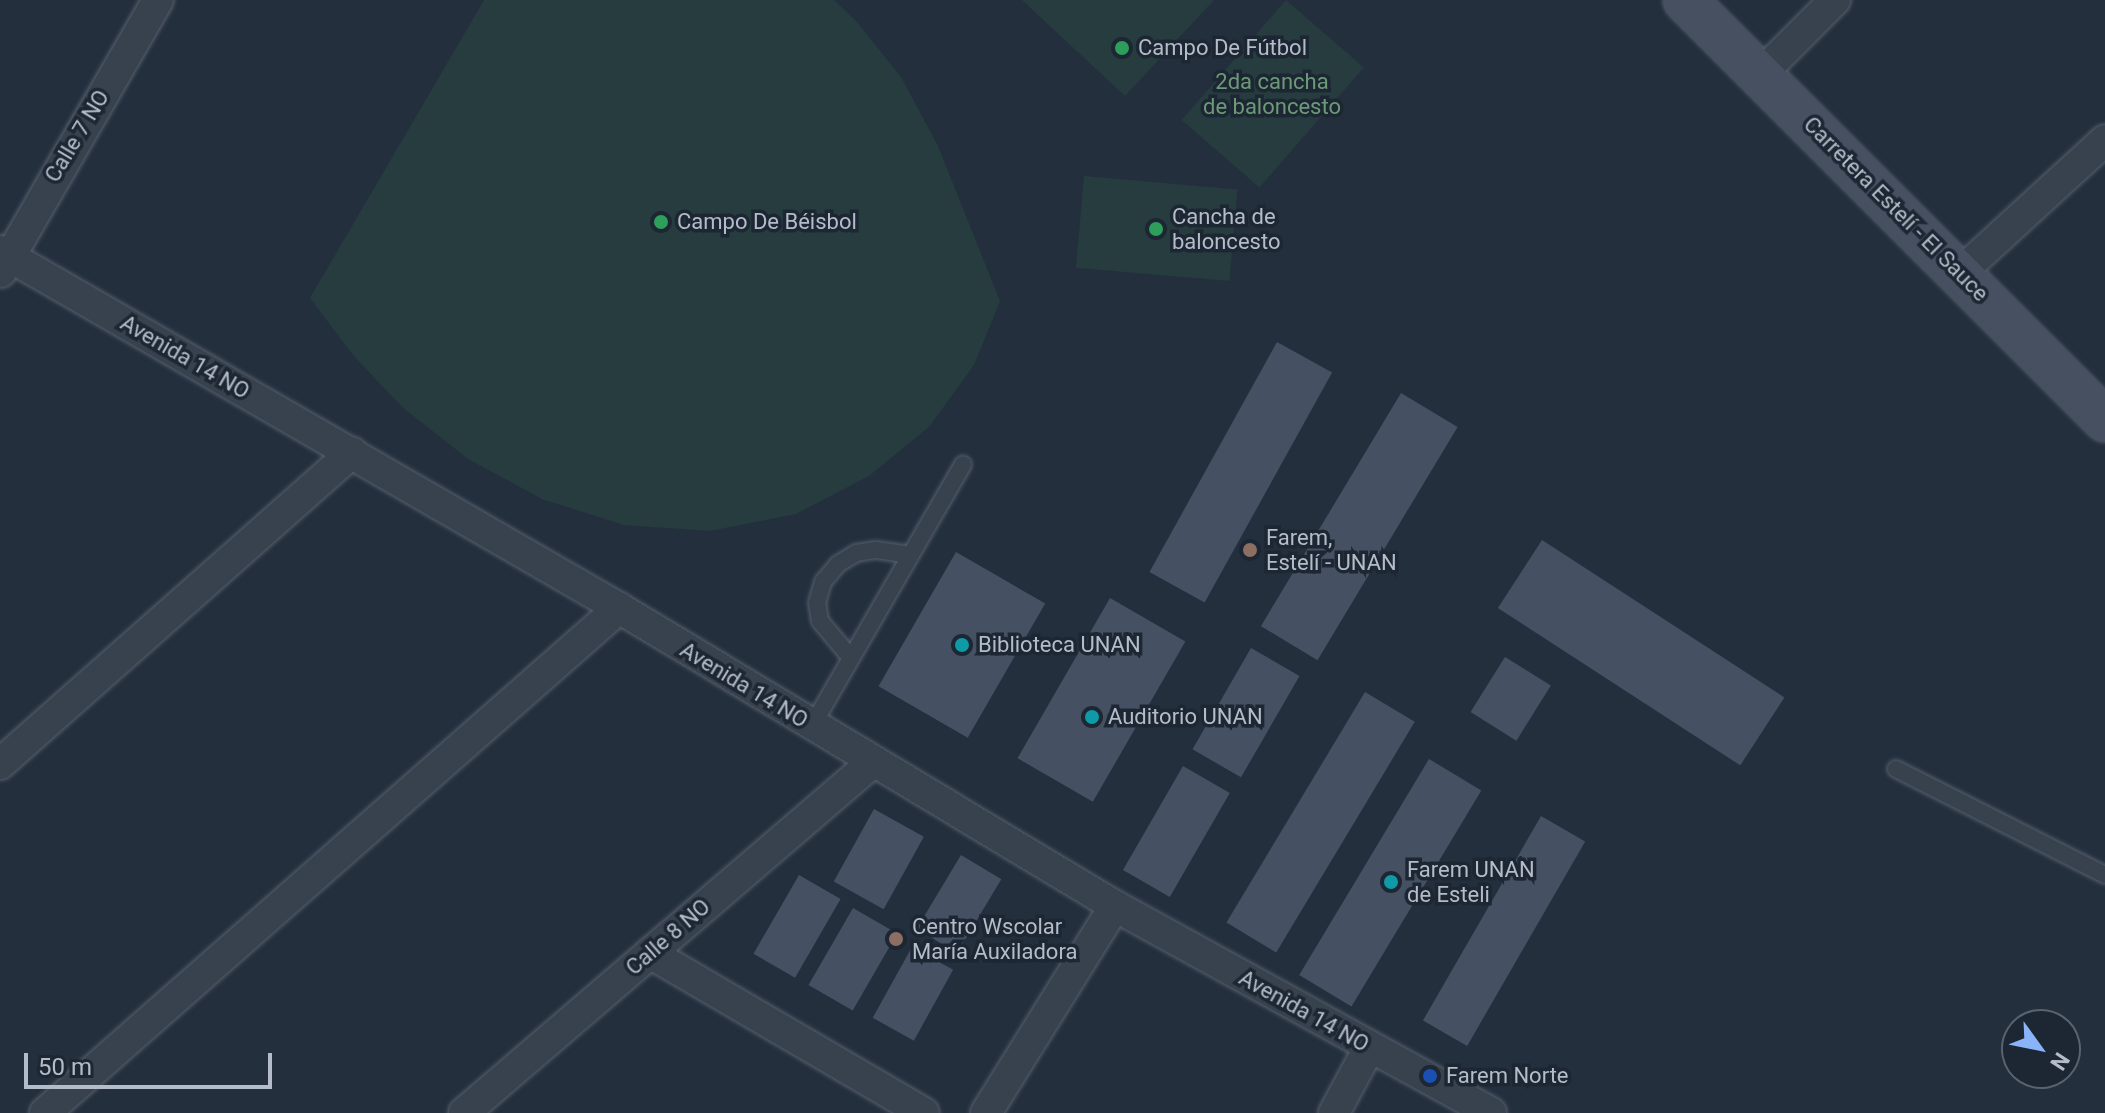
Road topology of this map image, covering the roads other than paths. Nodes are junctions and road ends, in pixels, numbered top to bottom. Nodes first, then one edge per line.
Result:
1 (158, 0) edge
2 (1685, 0) edge
3 (1835, 0) edge
4 (1761, 74) junction
5 (2105, 140) edge
6 (3, 260) edge
7 (1959, 274) junction
8 (2105, 420) edge
9 (352, 453) junction
10 (963, 464) dead end
11 (910, 555) junction
12 (619, 608) junction
13 (851, 658) junction
14 (812, 726) junction
15 (873, 762) junction
16 (0, 764) edge
17 (1896, 769) dead end
18 (2105, 875) edge
19 (1115, 906) junction
20 (650, 953) junction
21 (1369, 1048) junction
22 (45, 1113) edge
23 (464, 1113) edge
24 (924, 1113) edge
25 (986, 1113) edge
26 (1334, 1113) edge
27 (1491, 1113) edge

1 - 6 street, Calle 7 NO
2 - 4 street, Carretera Estelí - El Sauce
3 - 4 street
4 - 7 street, Carretera Estelí - El Sauce
5 - 7 street
6 - 9 street, Avenida 14 NO
7 - 8 street, Carretera Estelí - El Sauce
9 - 12 street, Avenida 14 NO
9 - 16 street
10 - 11 lane
11 - 13 lane
11 - 13 lane
12 - 14 street, Avenida 14 NO
12 - 22 street
13 - 14 lane
14 - 15 street, Avenida 14 NO
15 - 19 street, Avenida 14 NO
15 - 20 street, Calle 8 NO
17 - 18 lane
19 - 21 street, Avenida 14 NO
19 - 25 street
20 - 23 street, Calle 8 NO
20 - 24 street
21 - 26 street
21 - 27 street, Avenida 14 NO

